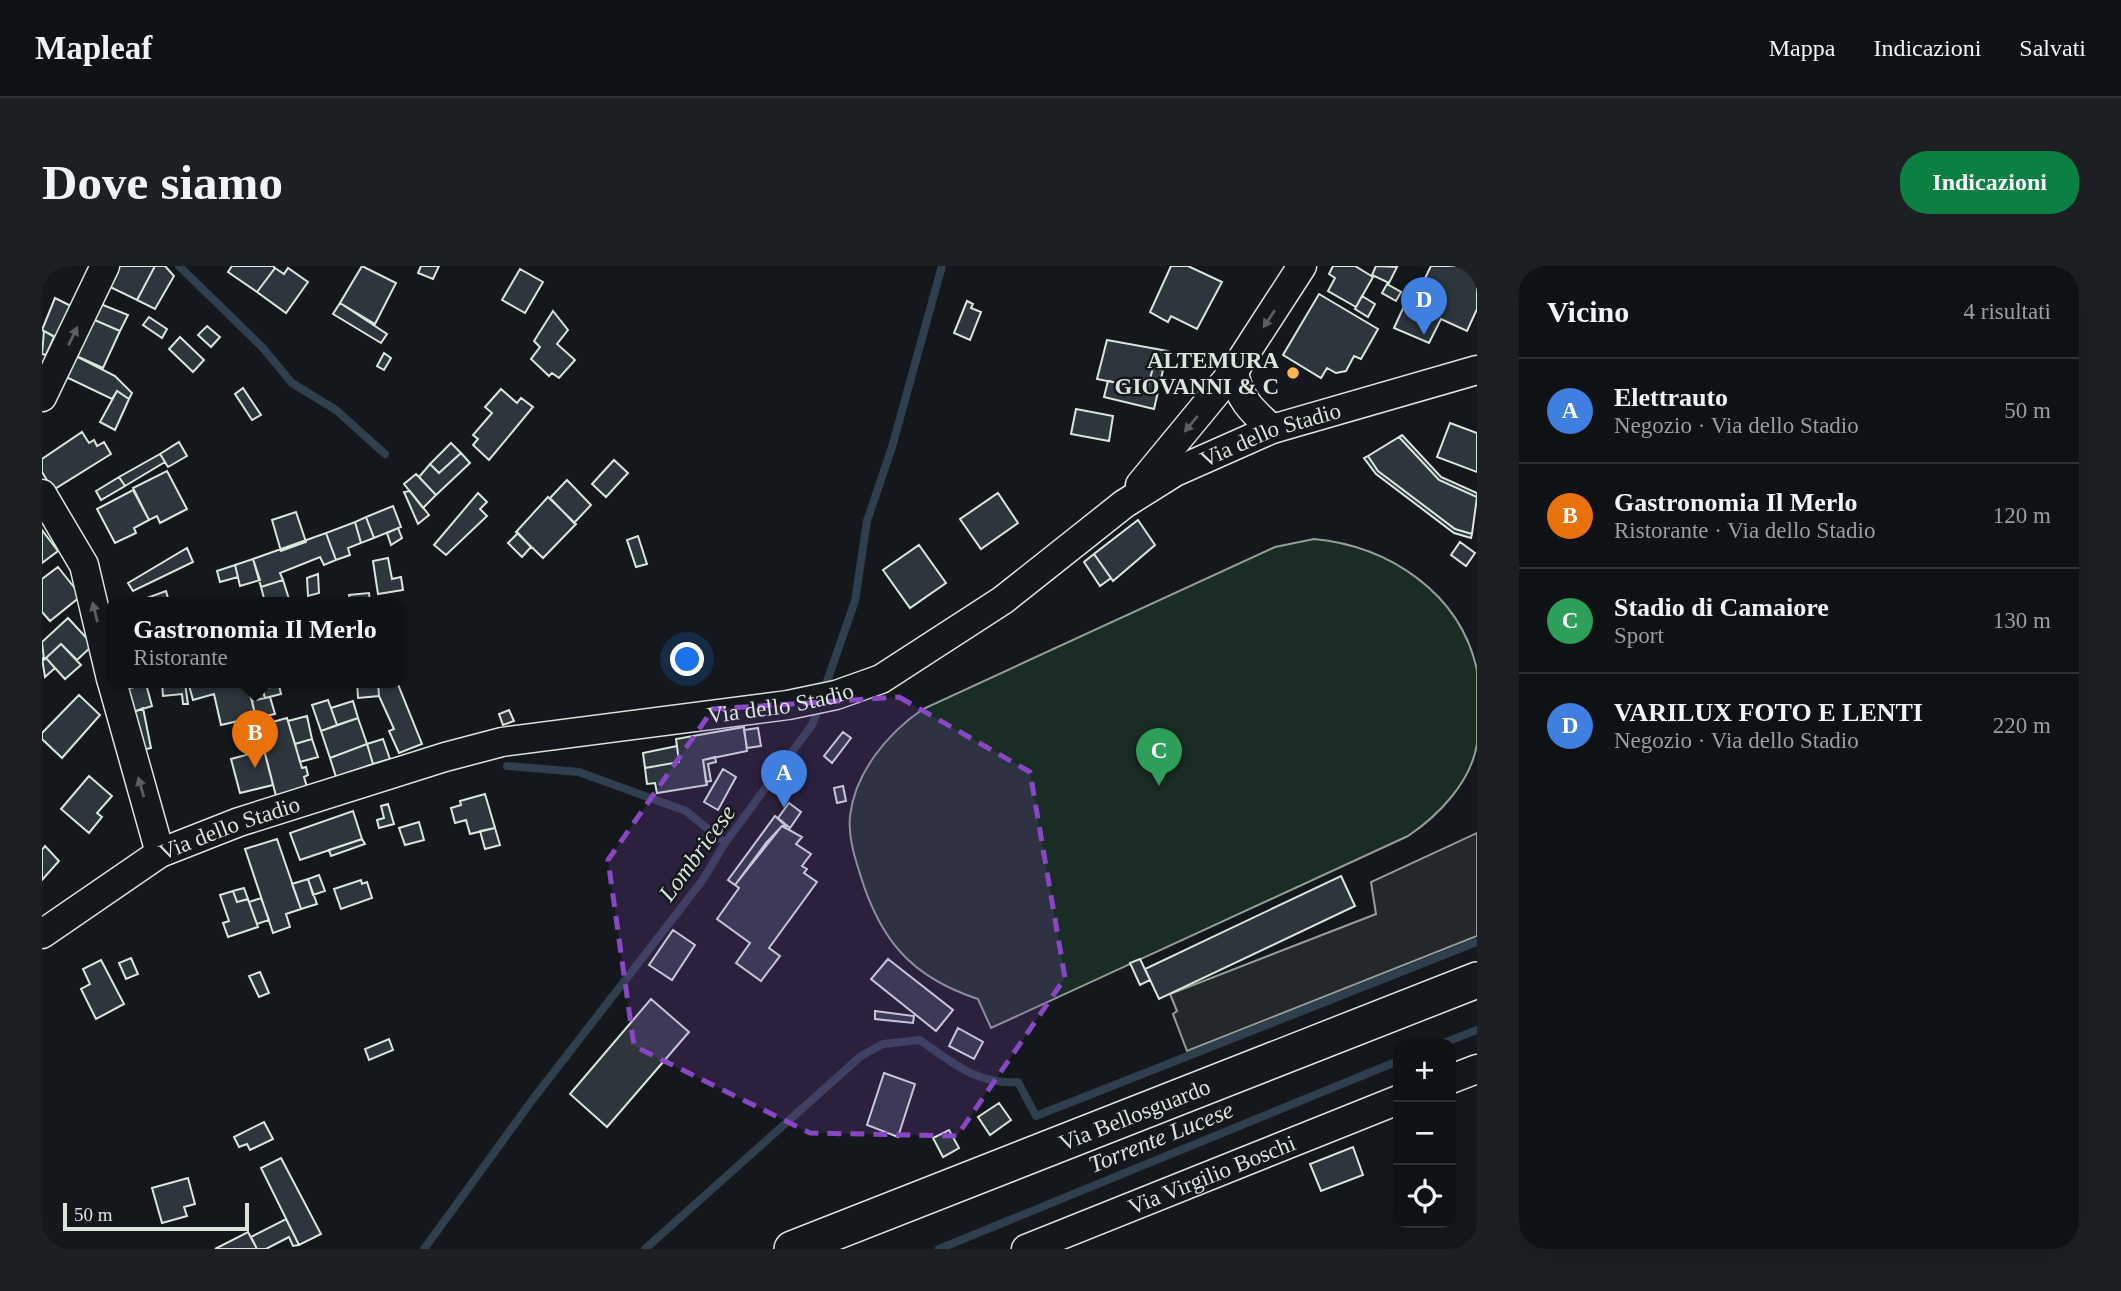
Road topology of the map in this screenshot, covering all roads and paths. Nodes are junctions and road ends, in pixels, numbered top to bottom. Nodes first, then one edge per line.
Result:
1 (105, 266) edge
2 (1302, 266) edge
3 (1477, 370) edge
4 (1234, 371) junction
5 (42, 397) edge
6 (1272, 429) junction
7 (42, 494) edge
8 (1124, 504) junction
9 (106, 656) edge
10 (114, 688) edge
11 (160, 853) junction
12 (42, 934) edge
13 (1477, 980) edge
14 (1477, 1069) edge
15 (1456, 1078) edge
16 (1393, 1102) edge
17 (792, 1249) edge
18 (1026, 1249) edge

5 -> 1 street
2 -> 4 street
3 - 6 street, Via dello Stadio
4 - 6 street
4 -> 8 street
6 - 8 street, Via dello Stadio
9 -> 7 street
8 - 11 street, Via dello Stadio
11 -> 10 street
11 - 12 street, Via dello Stadio
13 - 17 main road, Via Bellosguardo
14 - 15 street
16 - 18 street, Via Virgilio Boschi

